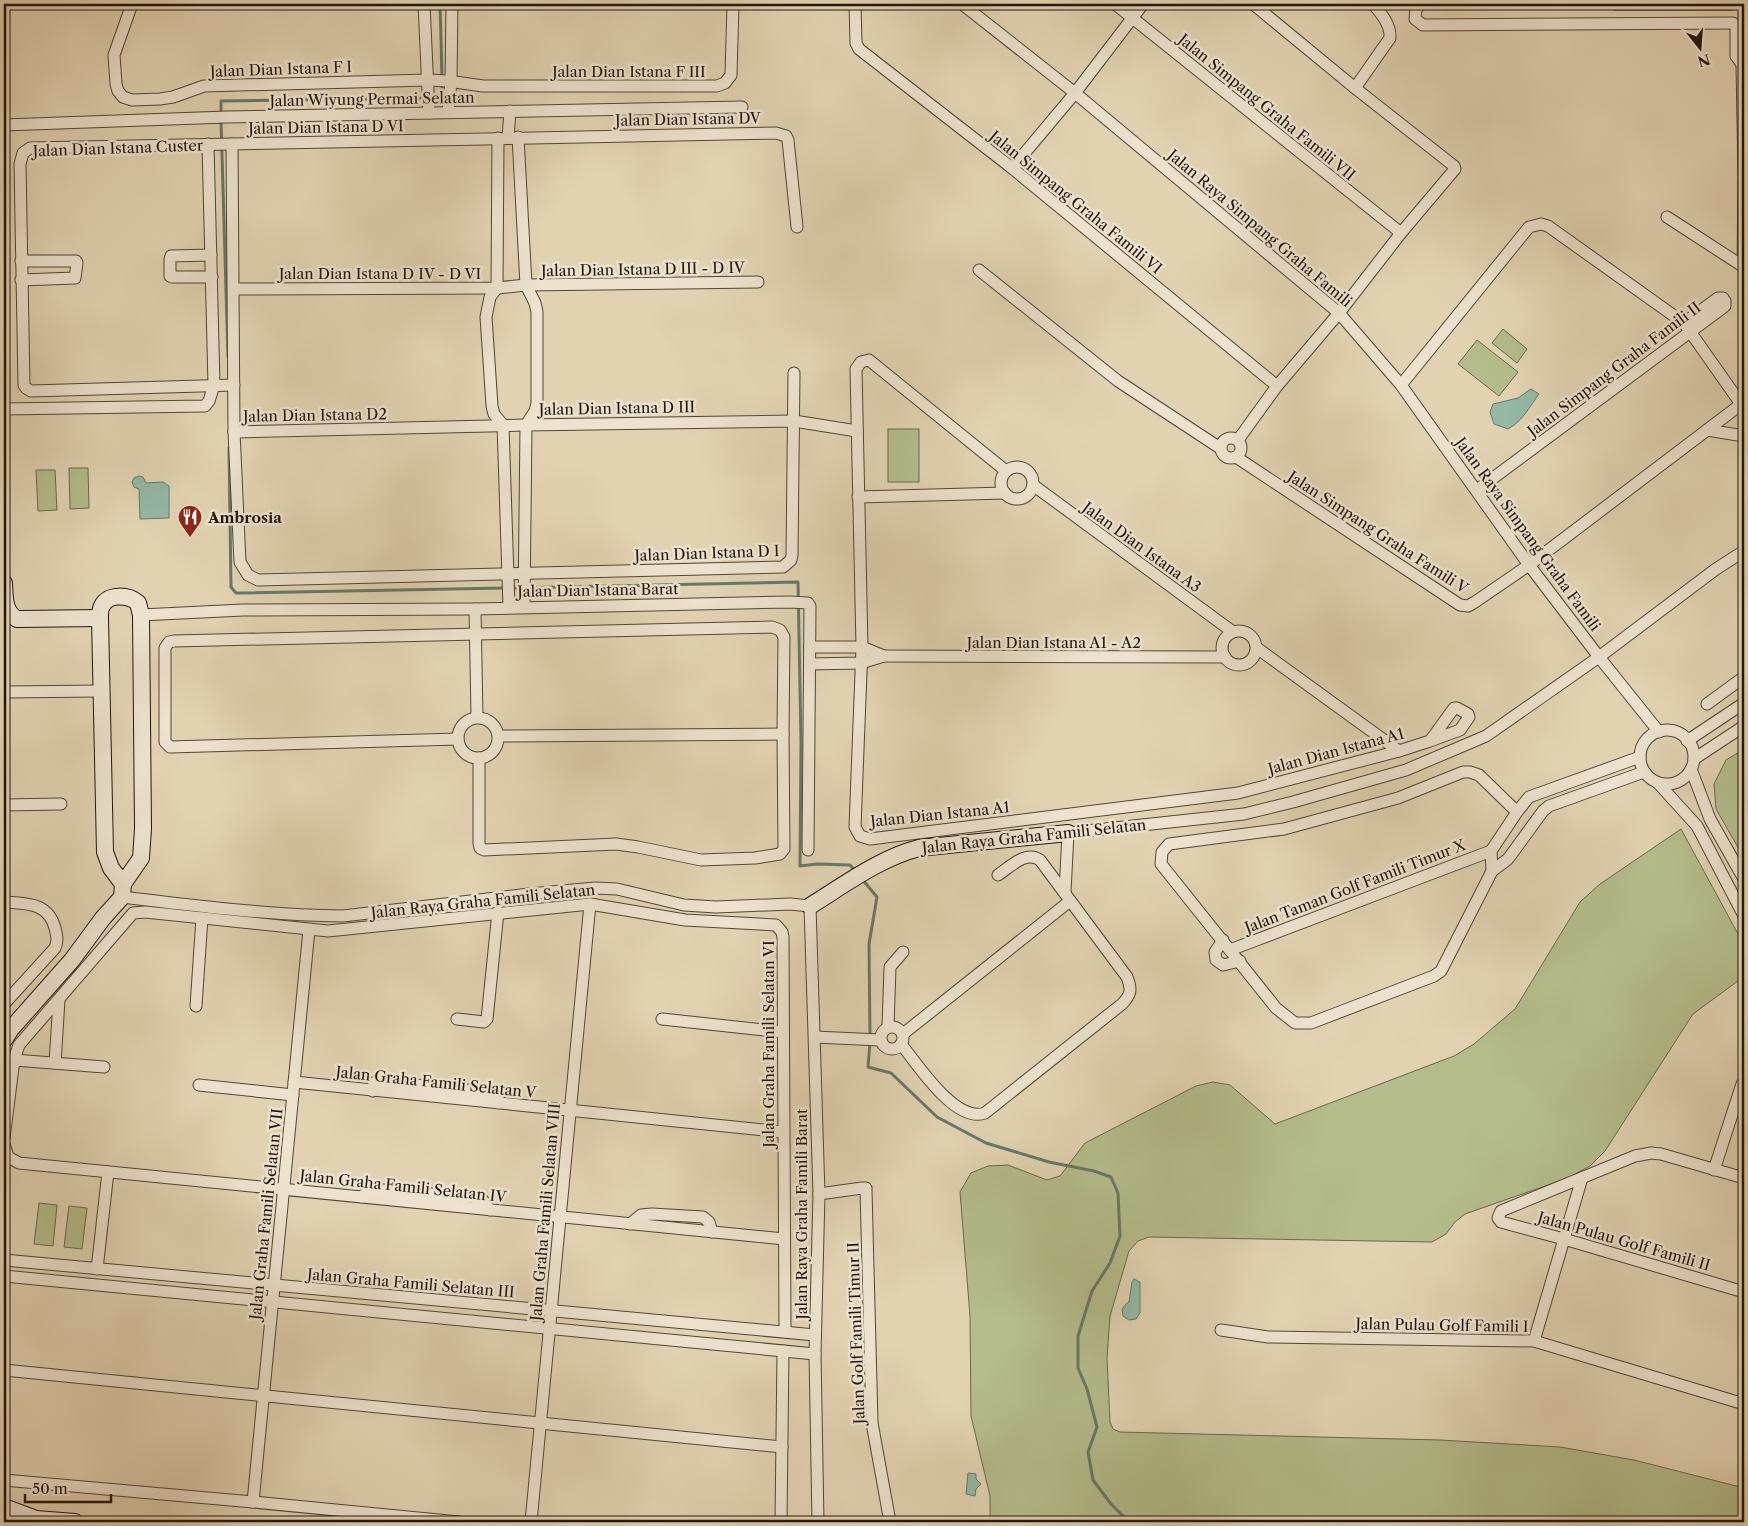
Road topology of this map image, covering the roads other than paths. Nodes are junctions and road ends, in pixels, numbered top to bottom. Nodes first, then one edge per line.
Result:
1 (132, 4) edge
2 (424, 4) edge
3 (452, 4) edge
4 (733, 4) edge
5 (855, 4) edge
6 (962, 4) edge
7 (1115, 4) edge
8 (1143, 4) edge
9 (1253, 4) edge
10 (1373, 4) edge
11 (1421, 4) edge
12 (1615, 4) edge
13 (1733, 4) edge
14 (1132, 18) junction
15 (1738, 25) edge
16 (1743, 63) edge
17 (450, 81) junction
18 (429, 83) junction
19 (1355, 88) junction
20 (1074, 93) junction
21 (742, 106) dead end
22 (428, 110) junction
23 (510, 111) junction
24 (448, 112) junction
25 (4, 125) edge
26 (508, 138) junction
27 (210, 144) junction
28 (229, 144) junction
29 (1744, 155) edge
30 (1012, 168) junction
31 (1744, 177) edge
32 (1667, 217) dead end
33 (798, 227) dead end
34 (1401, 233) junction
35 (211, 255) junction
36 (21, 261) junction
37 (58, 261) junction
38 (1744, 267) edge
39 (978, 270) dead end
40 (212, 277) junction
41 (59, 279) junction
42 (22, 280) junction
43 (758, 282) dead end
44 (526, 285) junction
45 (497, 288) junction
46 (234, 289) junction
47 (1339, 313) junction
48 (1687, 327) junction
49 (794, 373) dead end
50 (215, 385) junction
51 (1401, 385) junction
52 (232, 386) junction
53 (1277, 386) junction
54 (1743, 403) edge
55 (4, 409) edge
56 (794, 421) junction
57 (526, 424) junction
58 (503, 425) junction
59 (1707, 430) junction
60 (857, 431) junction
61 (234, 432) junction
62 (1744, 436) edge
63 (1238, 440) junction
64 (1220, 448) junction
65 (1236, 457) junction
66 (1006, 471) junction
67 (1034, 486) junction
68 (1477, 490) junction
69 (1005, 493) junction
70 (858, 496) junction
71 (1744, 551) edge
72 (1529, 565) junction
73 (508, 576) junction
74 (524, 576) junction
75 (4, 582) edge
76 (509, 603) junction
77 (524, 603) junction
78 (474, 609) junction
79 (141, 615) junction
80 (100, 618) junction
81 (1233, 632) junction
82 (476, 634) junction
83 (810, 647) junction
84 (862, 647) junction
85 (1257, 648) junction
86 (884, 656) junction
87 (1225, 657) junction
88 (1598, 657) junction
89 (861, 663) junction
90 (810, 664) junction
91 (1744, 677) edge
92 (100, 691) junction
93 (4, 692) edge
94 (1744, 703) edge
95 (1707, 704) dead end
96 (477, 717) junction
97 (1744, 726) edge
98 (1659, 732) junction
99 (783, 734) junction
100 (499, 736) junction
101 (458, 739) junction
102 (1688, 740) junction
103 (1430, 741) dead end
104 (1399, 751) junction
105 (1640, 757) junction
106 (479, 758) junction
107 (1692, 764) junction
108 (1644, 772) junction
109 (1658, 783) junction
110 (61, 804) dead end
111 (4, 806) edge
112 (1517, 812) junction
113 (1068, 833) junction
114 (808, 850) dead end
115 (1491, 851) junction
116 (1508, 859) junction
117 (1492, 872) junction
118 (998, 875) dead end
119 (1744, 879) edge
120 (123, 890) junction
121 (1067, 896) junction
122 (4, 902) edge
123 (590, 904) junction
124 (810, 906) junction
125 (498, 912) junction
126 (1744, 916) edge
127 (202, 918) junction
128 (309, 930) junction
129 (1226, 945) junction
130 (903, 952) dead end
131 (1240, 961) junction
132 (59, 1000) junction
133 (4, 1004) edge
134 (196, 1006) dead end
135 (457, 1019) dead end
136 (662, 1019) dead end
137 (888, 1027) junction
138 (783, 1032) junction
139 (815, 1037) junction
140 (902, 1039) junction
141 (4, 1040) edge
142 (879, 1040) junction
143 (14, 1060) junction
144 (55, 1063) junction
145 (104, 1067) dead end
146 (294, 1082) junction
147 (1744, 1082) edge
148 (199, 1085) dead end
149 (293, 1096) junction
150 (570, 1111) junction
151 (783, 1132) junction
152 (4, 1138) edge
153 (4, 1144) edge
154 (1714, 1170) junction
155 (108, 1172) junction
156 (1582, 1178) junction
157 (1744, 1178) edge
158 (284, 1189) junction
159 (819, 1194) junction
160 (560, 1217) junction
161 (1564, 1238) junction
162 (784, 1239) junction
163 (4, 1260) edge
164 (98, 1268) junction
165 (4, 1276) edge
166 (274, 1285) junction
167 (1744, 1292) edge
168 (272, 1302) junction
169 (551, 1311) junction
170 (549, 1328) junction
171 (1221, 1330) dead end
172 (785, 1332) junction
173 (815, 1335) junction
174 (1534, 1341) junction
175 (784, 1351) junction
176 (815, 1354) junction
177 (4, 1370) edge
178 (263, 1396) junction
179 (1744, 1404) edge
180 (540, 1423) junction
181 (782, 1447) junction
182 (4, 1480) edge
183 (253, 1502) junction
184 (4, 1507) edge
185 (36, 1519) junction
186 (19, 1522) edge
187 (76, 1522) edge
188 (459, 1522) edge
189 (531, 1522) edge
190 (781, 1522) edge
191 (818, 1522) edge
192 (890, 1522) edge

1 - 18 street, Jalan Dian Istana F I
2 - 18 street
3 - 17 street
4 - 17 street, Jalan Dian Istana F III
5 - 30 street, Jalan Simpang Graha Famili VI
6 - 20 street, Jalan Raya Simpang Graha Famili
7 - 14 street, Jalan Simpang Graha Famili VII
8 - 14 street
9 - 19 street
10 - 19 street
11 - 15 street
12 - 13 street
13 - 15 street
14 - 20 street
14 - 34 street, Jalan Simpang Graha Famili VII
15 - 16 street
16 - 29 street
17 - 18 street, Jalan Dian Istana F I
17 - 24 street
18 - 22 street
19 - 34 street
20 - 30 street
20 - 47 street, Jalan Raya Simpang Graha Famili
21 - 23 street, Jalan Wiyung Permai Selatan
22 - 24 street, Jalan Wiyung Permai Selatan
22 - 25 street, Jalan Wiyung Permai Selatan
23 - 24 street, Jalan Wiyung Permai Selatan
23 - 26 street
26 - 28 street, Jalan Dian Istana D VI
26 - 33 street, Jalan Dian Istana DV
26 - 44 street, Jalan Dian Istana D III - D IV
26 - 45 street
27 - 28 street, Jalan Dian Istana Custer
27 - 35 street
27 - 36 street, Jalan Dian Istana Custer
28 - 46 street, Jalan Dian Istana D VI
29 - 31 street
30 - 53 street, Jalan Simpang Graha Famili VI
31 - 38 street
32 - 38 street
34 - 47 street
35 - 40 street
35 - 40 street
36 - 37 street
36 - 42 street, Jalan Dian Istana Custer
37 - 41 street
37 - 41 street
39 - 64 street
40 - 50 street
41 - 42 street
42 - 50 street, Jalan Dian Istana Custer
43 - 44 street, Jalan Dian Istana D III - D IV
44 - 45 street, Jalan Dian Istana D IV - D VI
44 - 57 street, Jalan Dian Istana D III
45 - 46 street, Jalan Dian Istana D IV - D VI
45 - 58 street
46 - 52 street, Jalan Dian Istana D VI
47 - 51 street, Jalan Raya Simpang Graha Famili
47 - 53 street
48 - 51 street
48 - 54 street
48 - 68 street, Jalan Simpang Graha Famili II
49 - 56 street, Jalan Dian Istana D I
50 - 52 street, Jalan Dian Istana Custer
50 - 55 street
51 - 68 street, Jalan Raya Simpang Graha Famili
52 - 61 street, Jalan Dian Istana D VI
53 - 63 street
54 - 59 street, Jalan Simpang Graha Famili V
56 - 57 street, Jalan Dian Istana D III
56 - 60 street, Jalan Dian Istana D III
56 - 74 street, Jalan Dian Istana D I
57 - 58 street, Jalan Dian Istana D2
57 - 74 street
58 - 61 street, Jalan Dian Istana D2
58 - 73 street
59 - 62 street
59 - 72 street, Jalan Simpang Graha Famili V
60 - 66 street, Jalan Dian Istana A1
60 - 70 street, Jalan Dian Istana A1
61 - 73 street, Jalan Dian Istana D2
63 - 64 street
63 - 65 street
64 - 65 street
65 - 72 street, Jalan Simpang Graha Famili V
66 - 67 street
66 - 69 street
67 - 69 street
67 - 81 street, Jalan Dian Istana A3
68 - 72 street, Jalan Raya Simpang Graha Famili
69 - 70 street
70 - 84 street, Jalan Dian Istana A1
71 - 88 street, Jalan Raya Graha Famili Selatan
72 - 88 street, Jalan Raya Simpang Graha Famili
73 - 74 street, Jalan Dian Istana D I
73 - 76 street
74 - 77 street
75 - 80 street
76 - 77 street, Jalan Dian Istana Barat
76 - 78 street, Jalan Dian Istana Barat
77 - 83 street, Jalan Dian Istana Barat
78 - 79 street, Jalan Dian Istana Barat
78 - 82 street
79 - 80 street
79 - 120 street
80 - 92 street
81 - 85 street
81 - 87 street
82 - 96 street
82 - 99 street
82 - 101 street
83 - 84 street, Jalan Dian Istana A1 - A2
83 - 90 street, Jalan Dian Istana Barat
84 - 86 street, Jalan Dian Istana A1 - A2
84 - 89 street, Jalan Dian Istana A1
85 - 87 street
85 - 104 street
86 - 87 street, Jalan Dian Istana A1 - A2
86 - 89 street, Jalan Dian Istana A1 - A2
88 - 98 street, Jalan Raya Simpang Graha Famili
88 - 113 street, Jalan Raya Graha Famili Selatan
89 - 90 street, Jalan Dian Istana A1 - A2
89 - 104 street, Jalan Dian Istana A1
90 - 114 street, Jalan Dian Istana Barat
91 - 95 street
92 - 93 street
92 - 120 street
94 - 102 street
96 - 100 street
96 - 101 street
97 - 107 street
98 - 102 street
98 - 105 street
99 - 100 street
99 - 106 street
100 - 106 street
101 - 106 street
102 - 107 street
103 - 104 street, Jalan Dian Istana A1
105 - 108 street
105 - 112 street
107 - 109 street
107 - 119 street
108 - 109 street
108 - 116 street
109 - 126 street
110 - 111 street
112 - 115 street
112 - 129 street
113 - 121 street
113 - 124 street, Jalan Raya Graha Famili Selatan
115 - 116 street
115 - 117 street
115 - 129 street, Jalan Taman Golf Famili Timur X
116 - 117 street
117 - 131 street
118 - 121 street
120 - 124 street, Jalan Raya Graha Famili Selatan
120 - 141 street
121 - 140 street
121 - 140 street
122 - 133 street
123 - 125 street, Jalan Graha Famili Selatan VI
123 - 138 street, Jalan Graha Famili Selatan VI
123 - 150 street, Jalan Graha Famili Selatan VIII
124 - 139 street, Jalan Raya Graha Famili Barat
125 - 128 street, Jalan Graha Famili Selatan VI
125 - 135 street
127 - 128 street, Jalan Graha Famili Selatan VI
127 - 132 street, Jalan Graha Famili Selatan VI
127 - 134 street
128 - 146 street, Jalan Graha Famili Selatan VII
129 - 131 street
129 - 131 street
130 - 137 street
132 - 143 street, Jalan Graha Famili Selatan VI
132 - 144 street
136 - 138 street
137 - 140 street
137 - 142 street
138 - 151 street, Jalan Graha Famili Selatan VI
139 - 142 street
139 - 159 street, Jalan Raya Graha Famili Barat
140 - 142 street
143 - 144 street
143 - 152 street, Jalan Graha Famili Selatan VI
144 - 145 street
146 - 149 street, Jalan Graha Famili Selatan VII
146 - 150 street, Jalan Graha Famili Selatan V
147 - 154 street
148 - 149 street
149 - 158 street, Jalan Graha Famili Selatan VII
150 - 151 street, Jalan Graha Famili Selatan V
150 - 160 street, Jalan Graha Famili Selatan VIII
151 - 162 street, Jalan Graha Famili Selatan VI
153 - 155 street, Jalan Graha Famili Selatan IV
154 - 156 street
154 - 157 street
155 - 158 street, Jalan Graha Famili Selatan IV
155 - 164 street
156 - 161 street
156 - 161 street, Jalan Pulau Golf Famili II
158 - 160 street, Jalan Graha Famili Selatan IV
158 - 166 street, Jalan Graha Famili Selatan VII
159 - 173 street, Jalan Raya Graha Famili Barat
159 - 192 street, Jalan Golf Famili Timur II
160 - 162 street, Jalan Graha Famili Selatan IV
160 - 169 street, Jalan Graha Famili Selatan VIII
161 - 167 street, Jalan Pulau Golf Famili II
161 - 174 street
162 - 172 street, Jalan Graha Famili Selatan VI
163 - 164 street, Jalan Graha Famili Selatan III
164 - 166 street, Jalan Graha Famili Selatan III
165 - 168 street, Jalan Graha Famili Selatan III
166 - 168 street, Jalan Graha Famili Selatan VII
166 - 169 street, Jalan Graha Famili Selatan III
168 - 170 street, Jalan Graha Famili Selatan III
168 - 178 street, Jalan Graha Famili Selatan VII
169 - 170 street, Jalan Graha Famili Selatan VIII
169 - 172 street, Jalan Graha Famili Selatan III
170 - 175 street, Jalan Graha Famili Selatan III
170 - 180 street, Jalan Graha Famili Selatan VIII
171 - 174 street, Jalan Pulau Golf Famili I
172 - 173 street, Jalan Graha Famili Selatan III
173 - 176 street, Jalan Raya Graha Famili Barat
174 - 179 street, Jalan Pulau Golf Famili I
175 - 176 street, Jalan Graha Famili Selatan III
175 - 181 street
176 - 191 street, Jalan Raya Graha Famili Barat
177 - 178 street
178 - 180 street
178 - 183 street, Jalan Graha Famili Selatan VII
180 - 181 street
180 - 189 street, Jalan Graha Famili Selatan VIII
181 - 190 street
182 - 183 street
183 - 188 street
184 - 185 street
185 - 186 street
185 - 187 street

